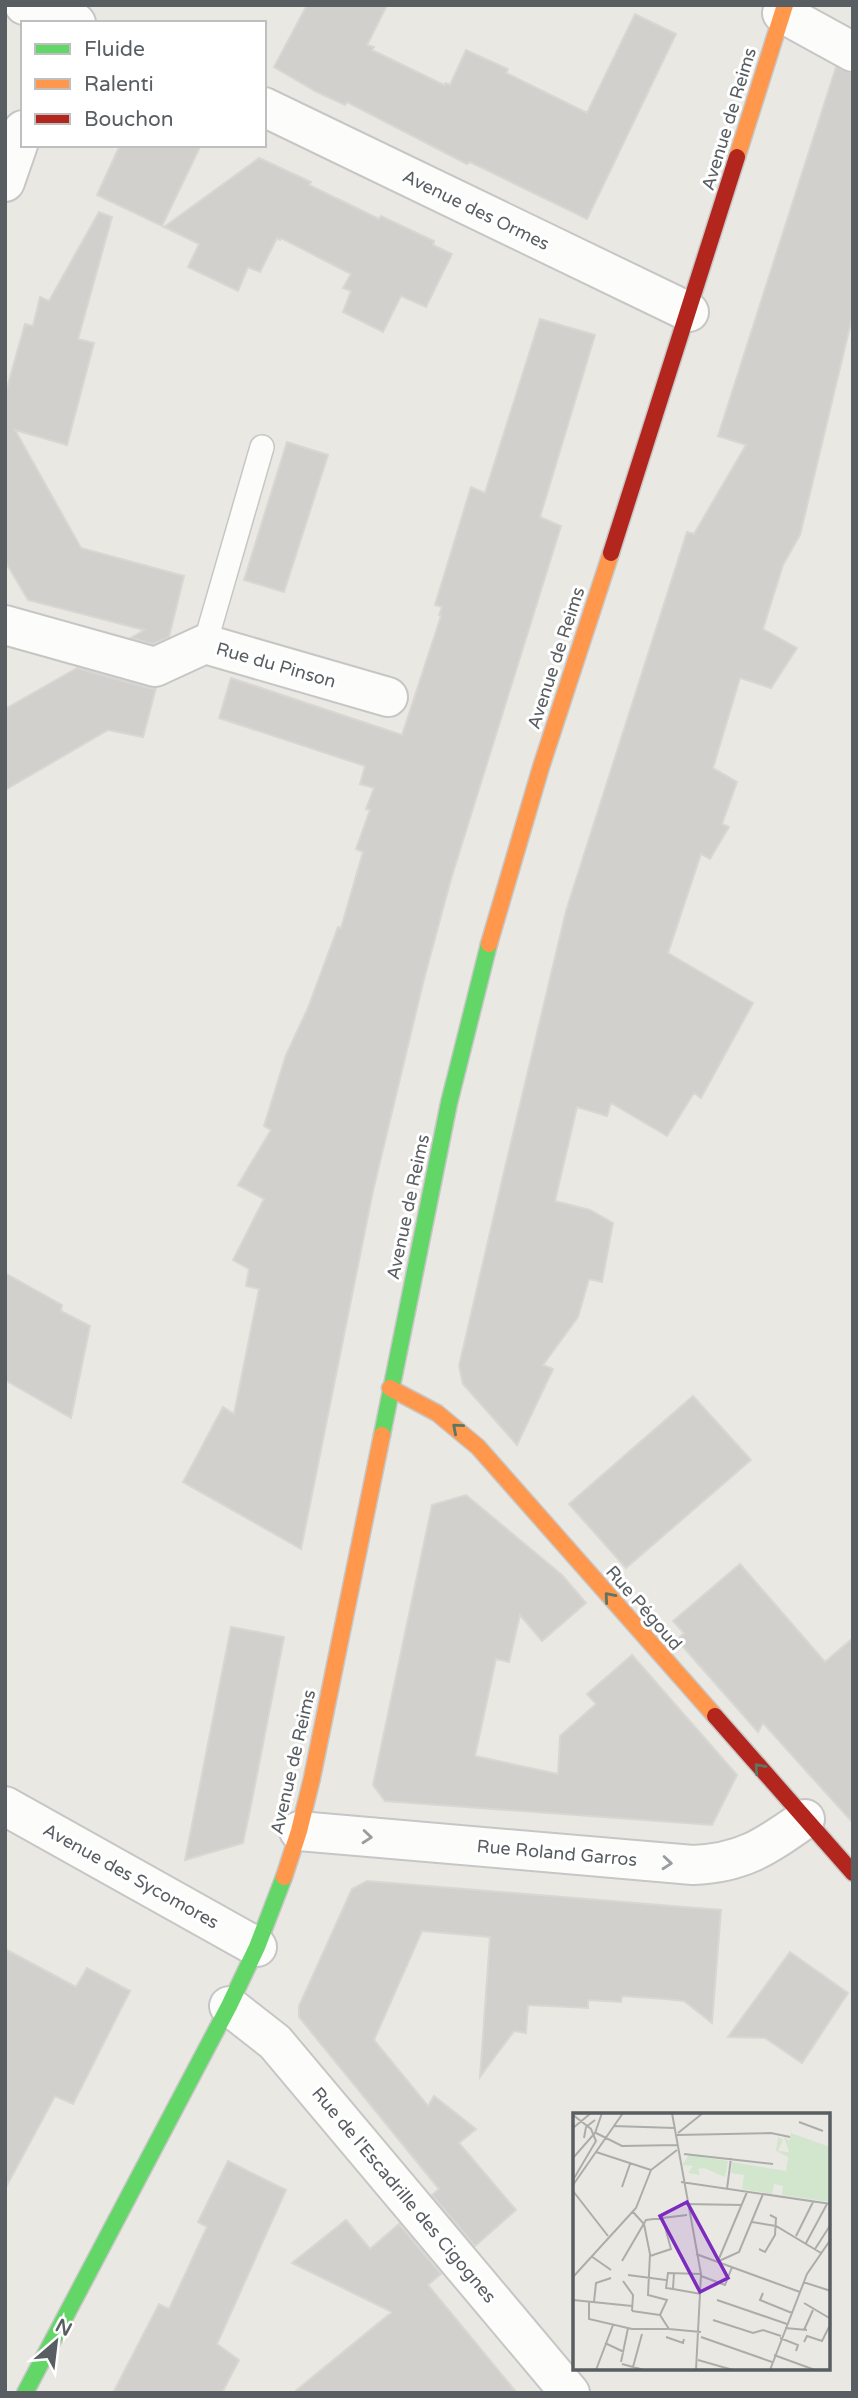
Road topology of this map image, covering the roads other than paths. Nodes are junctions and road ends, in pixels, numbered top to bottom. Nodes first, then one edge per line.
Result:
1 (24, 5) edge
2 (784, 9) edge
3 (65, 21) edge
4 (853, 52) edge
5 (266, 108) edge
6 (21, 136) edge
7 (5, 182) edge
8 (689, 312) junction
9 (262, 447) dead end
10 (5, 625) edge
11 (205, 644) junction
12 (388, 697) dead end
13 (390, 1388) junction
14 (5, 1806) edge
15 (805, 1819) junction
16 (299, 1831) junction
17 (849, 1863) edge
18 (257, 1947) junction
19 (229, 2006) junction
20 (25, 2393) edge
21 (570, 2393) edge

1 - 3 street
2 - 4 street
2 - 8 street, Avenue de Reims
5 - 8 street, Avenue des Ormes
6 - 7 street
8 - 13 street, Avenue de Reims
9 - 11 lane
10 - 11 street, Rue du Pinson
11 - 12 street, Rue du Pinson
15 -> 13 street, Rue Pégoud
13 - 16 street, Avenue de Reims
14 - 18 street, Avenue des Sycomores
16 -> 15 street, Rue Roland Garros
15 - 17 street, Rue Pégoud
16 - 18 street, Avenue de Reims
18 - 19 street, Avenue de Reims
19 - 20 street, Avenue de Reims
19 - 21 street, Rue de l'Escadrille des Cigognes

